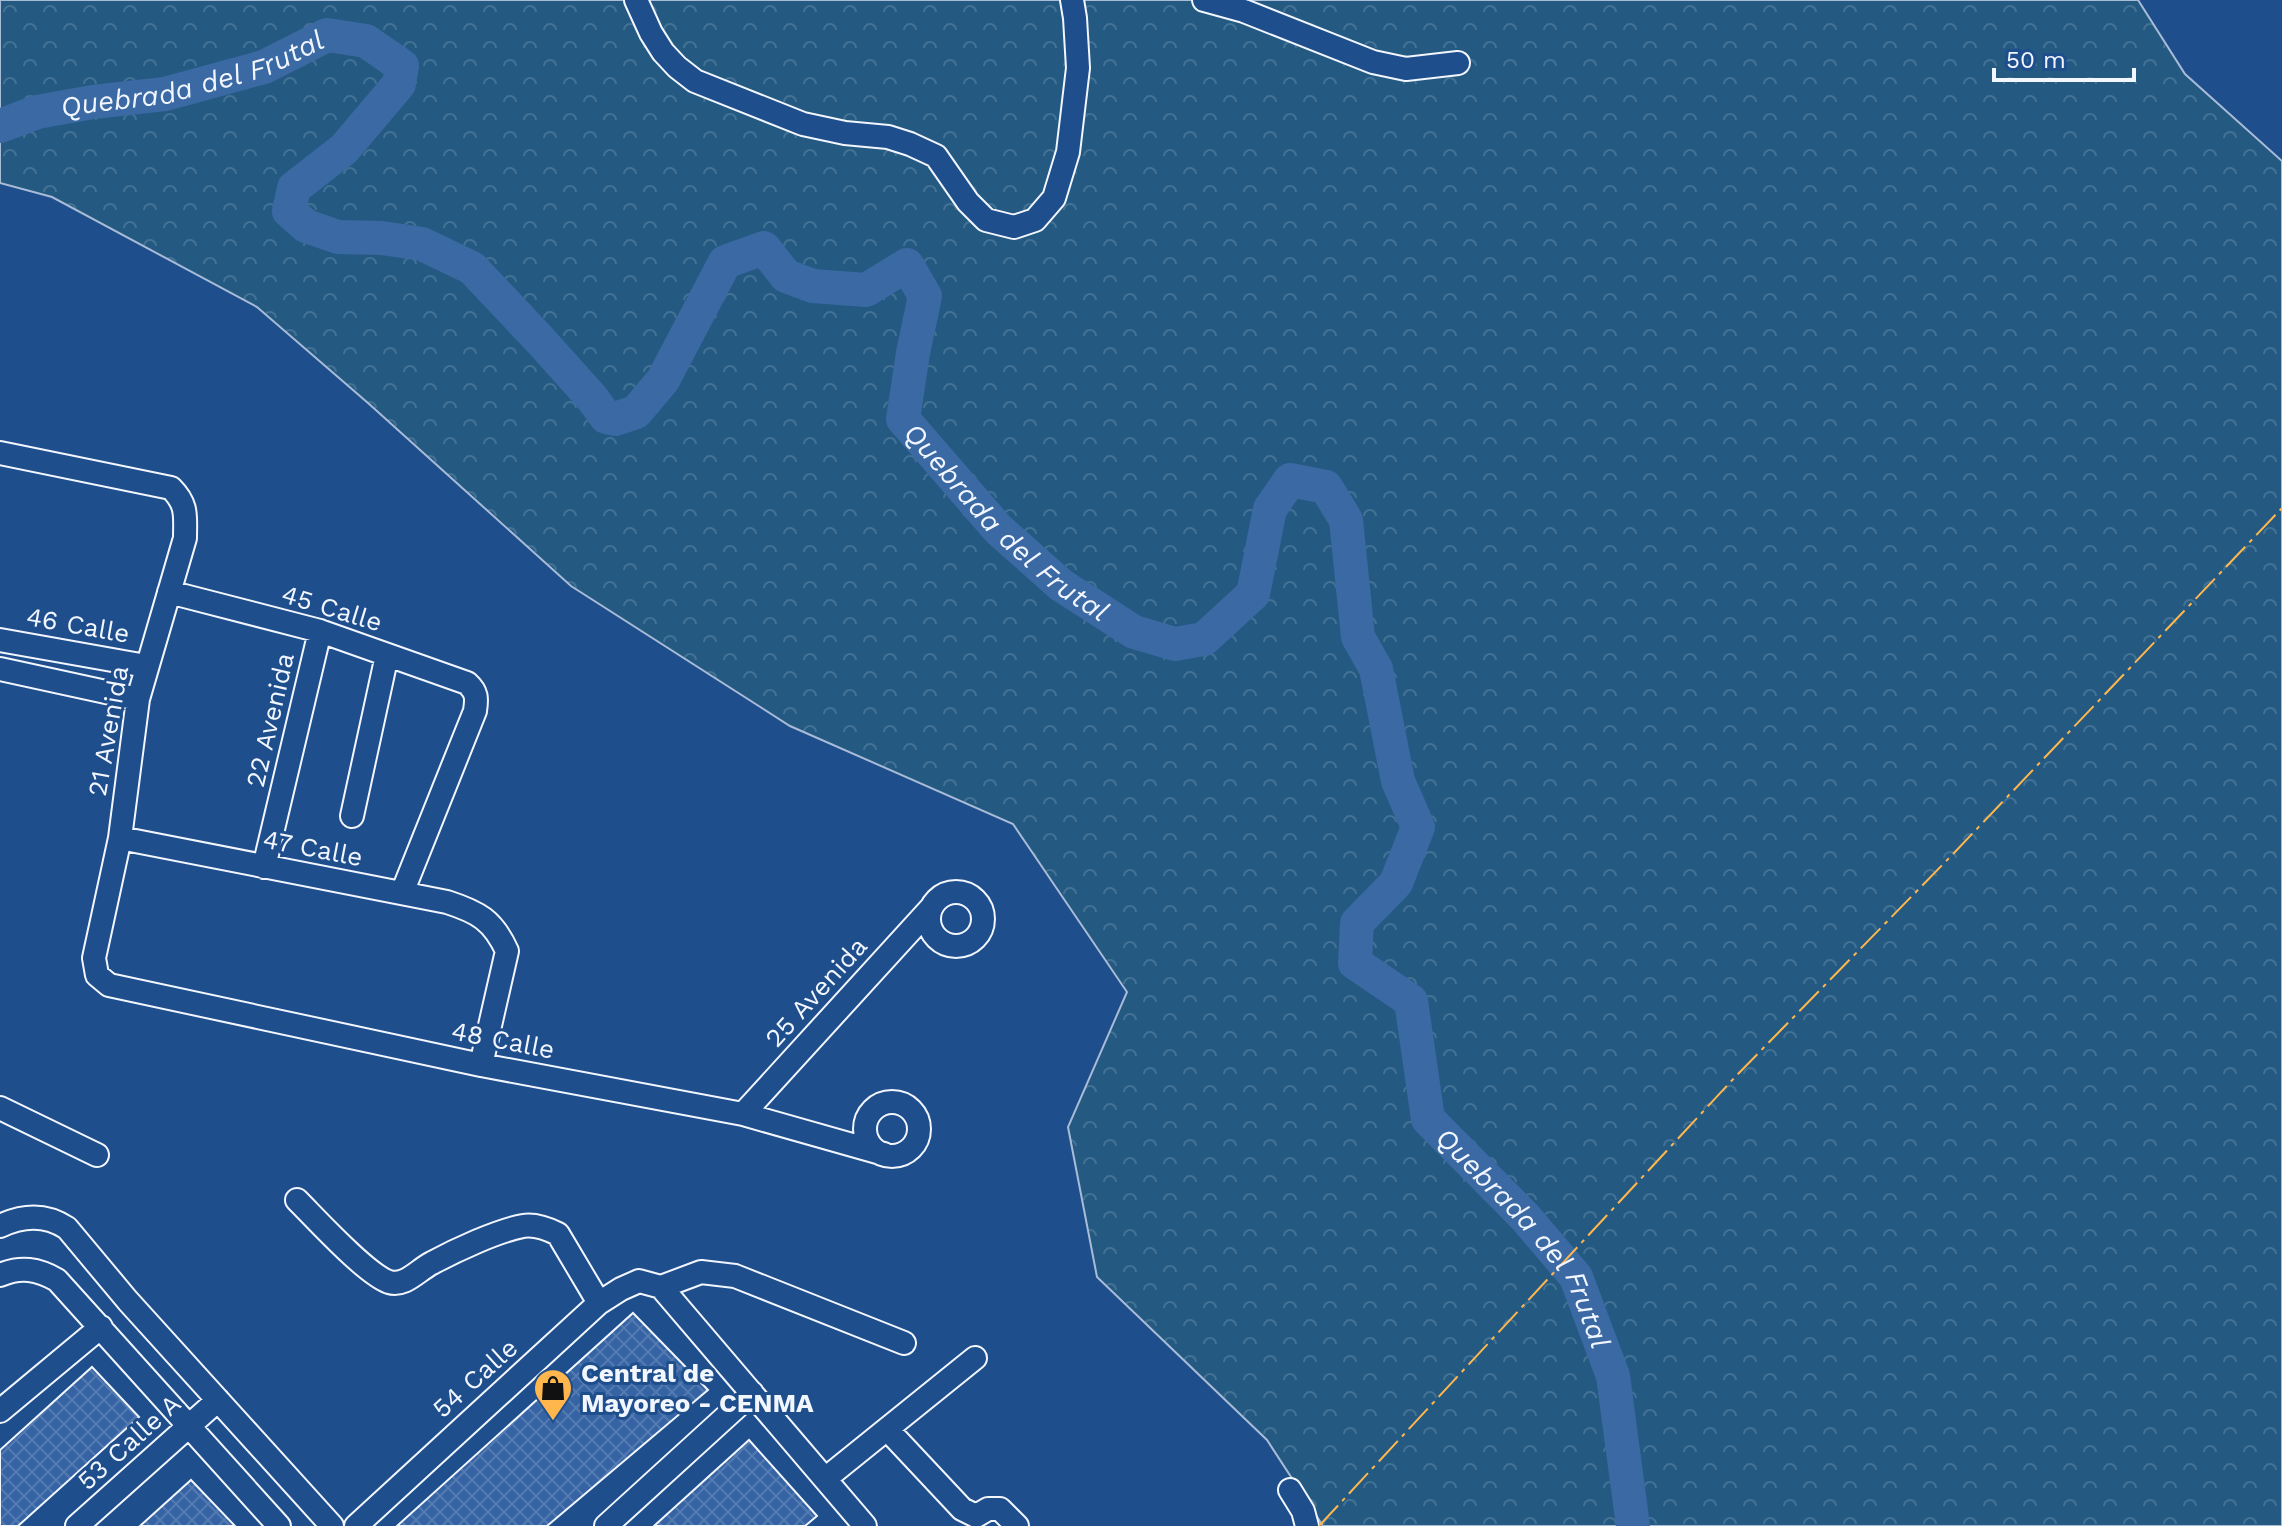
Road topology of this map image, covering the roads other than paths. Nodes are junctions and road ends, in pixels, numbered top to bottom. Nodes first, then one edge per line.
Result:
1 (636, 0) edge
2 (1072, 0) edge
3 (1204, 0) edge
4 (1458, 63) dead end
5 (0, 453) edge
6 (169, 592) junction
7 (320, 631) junction
8 (0, 640) edge
9 (387, 655) junction
10 (146, 666) junction
11 (1, 674) edge
12 (138, 699) junction
13 (352, 816) dead end
14 (120, 838) junction
15 (264, 867) junction
16 (402, 893) junction
17 (931, 908) dead end
18 (109, 985) joint
19 (481, 1065) junction
20 (0, 1108) edge
21 (743, 1114) junction
22 (884, 1154) dead end
23 (97, 1155) dead end
24 (297, 1200) dead end
25 (0, 1226) edge
26 (10, 1272) edge
27 (650, 1284) junction
28 (599, 1303) junction
29 (101, 1327) junction
30 (904, 1343) dead end
31 (975, 1358) dead end
32 (752, 1393) junction
33 (218, 1400) junction
34 (0, 1411) edge
35 (187, 1426) junction
36 (887, 1429) junction
37 (825, 1479) junction
38 (1290, 1490) dead end
39 (77, 1526) edge
40 (279, 1526) edge
41 (332, 1526) edge
42 (356, 1526) edge
43 (606, 1526) edge
44 (865, 1526) edge
45 (1017, 1526) edge
46 (1307, 1526) edge

1 - 2 street
3 - 4 street
5 - 6 street, 21 Avenida
6 - 7 street, 45 Calle
6 - 10 street, 21 Avenida
7 - 9 street, 45 Calle
7 - 15 street, 22 Avenida
8 - 10 street, 46 Calle
9 - 13 street
9 - 16 street, 45 Calle
10 - 12 street, 21 Avenida
11 - 12 street
12 - 14 street, 21 Avenida
14 - 15 street, 47 Calle
14 - 18 street, 21 Avenida
15 - 16 street, 47 Calle
16 - 19 street, 47 Calle
17 - 21 street, 25 Avenida
18 - 19 street, 48 Calle
19 - 21 street, 48 Calle
20 - 23 street
21 - 22 street, 48 Calle
24 - 28 street
25 - 33 street
26 - 29 street
27 - 28 street, 54 Calle
27 - 30 street, 54 Calle
27 - 32 street
28 - 42 street, 54 Calle
29 - 34 street
29 - 35 street
31 - 36 street
32 - 37 street
32 - 43 street
33 - 35 street, 53 Calle A
33 - 41 street
35 - 39 street, 53 Calle A
35 - 40 street
36 - 37 street
36 - 45 street
37 - 44 street
38 - 46 street

